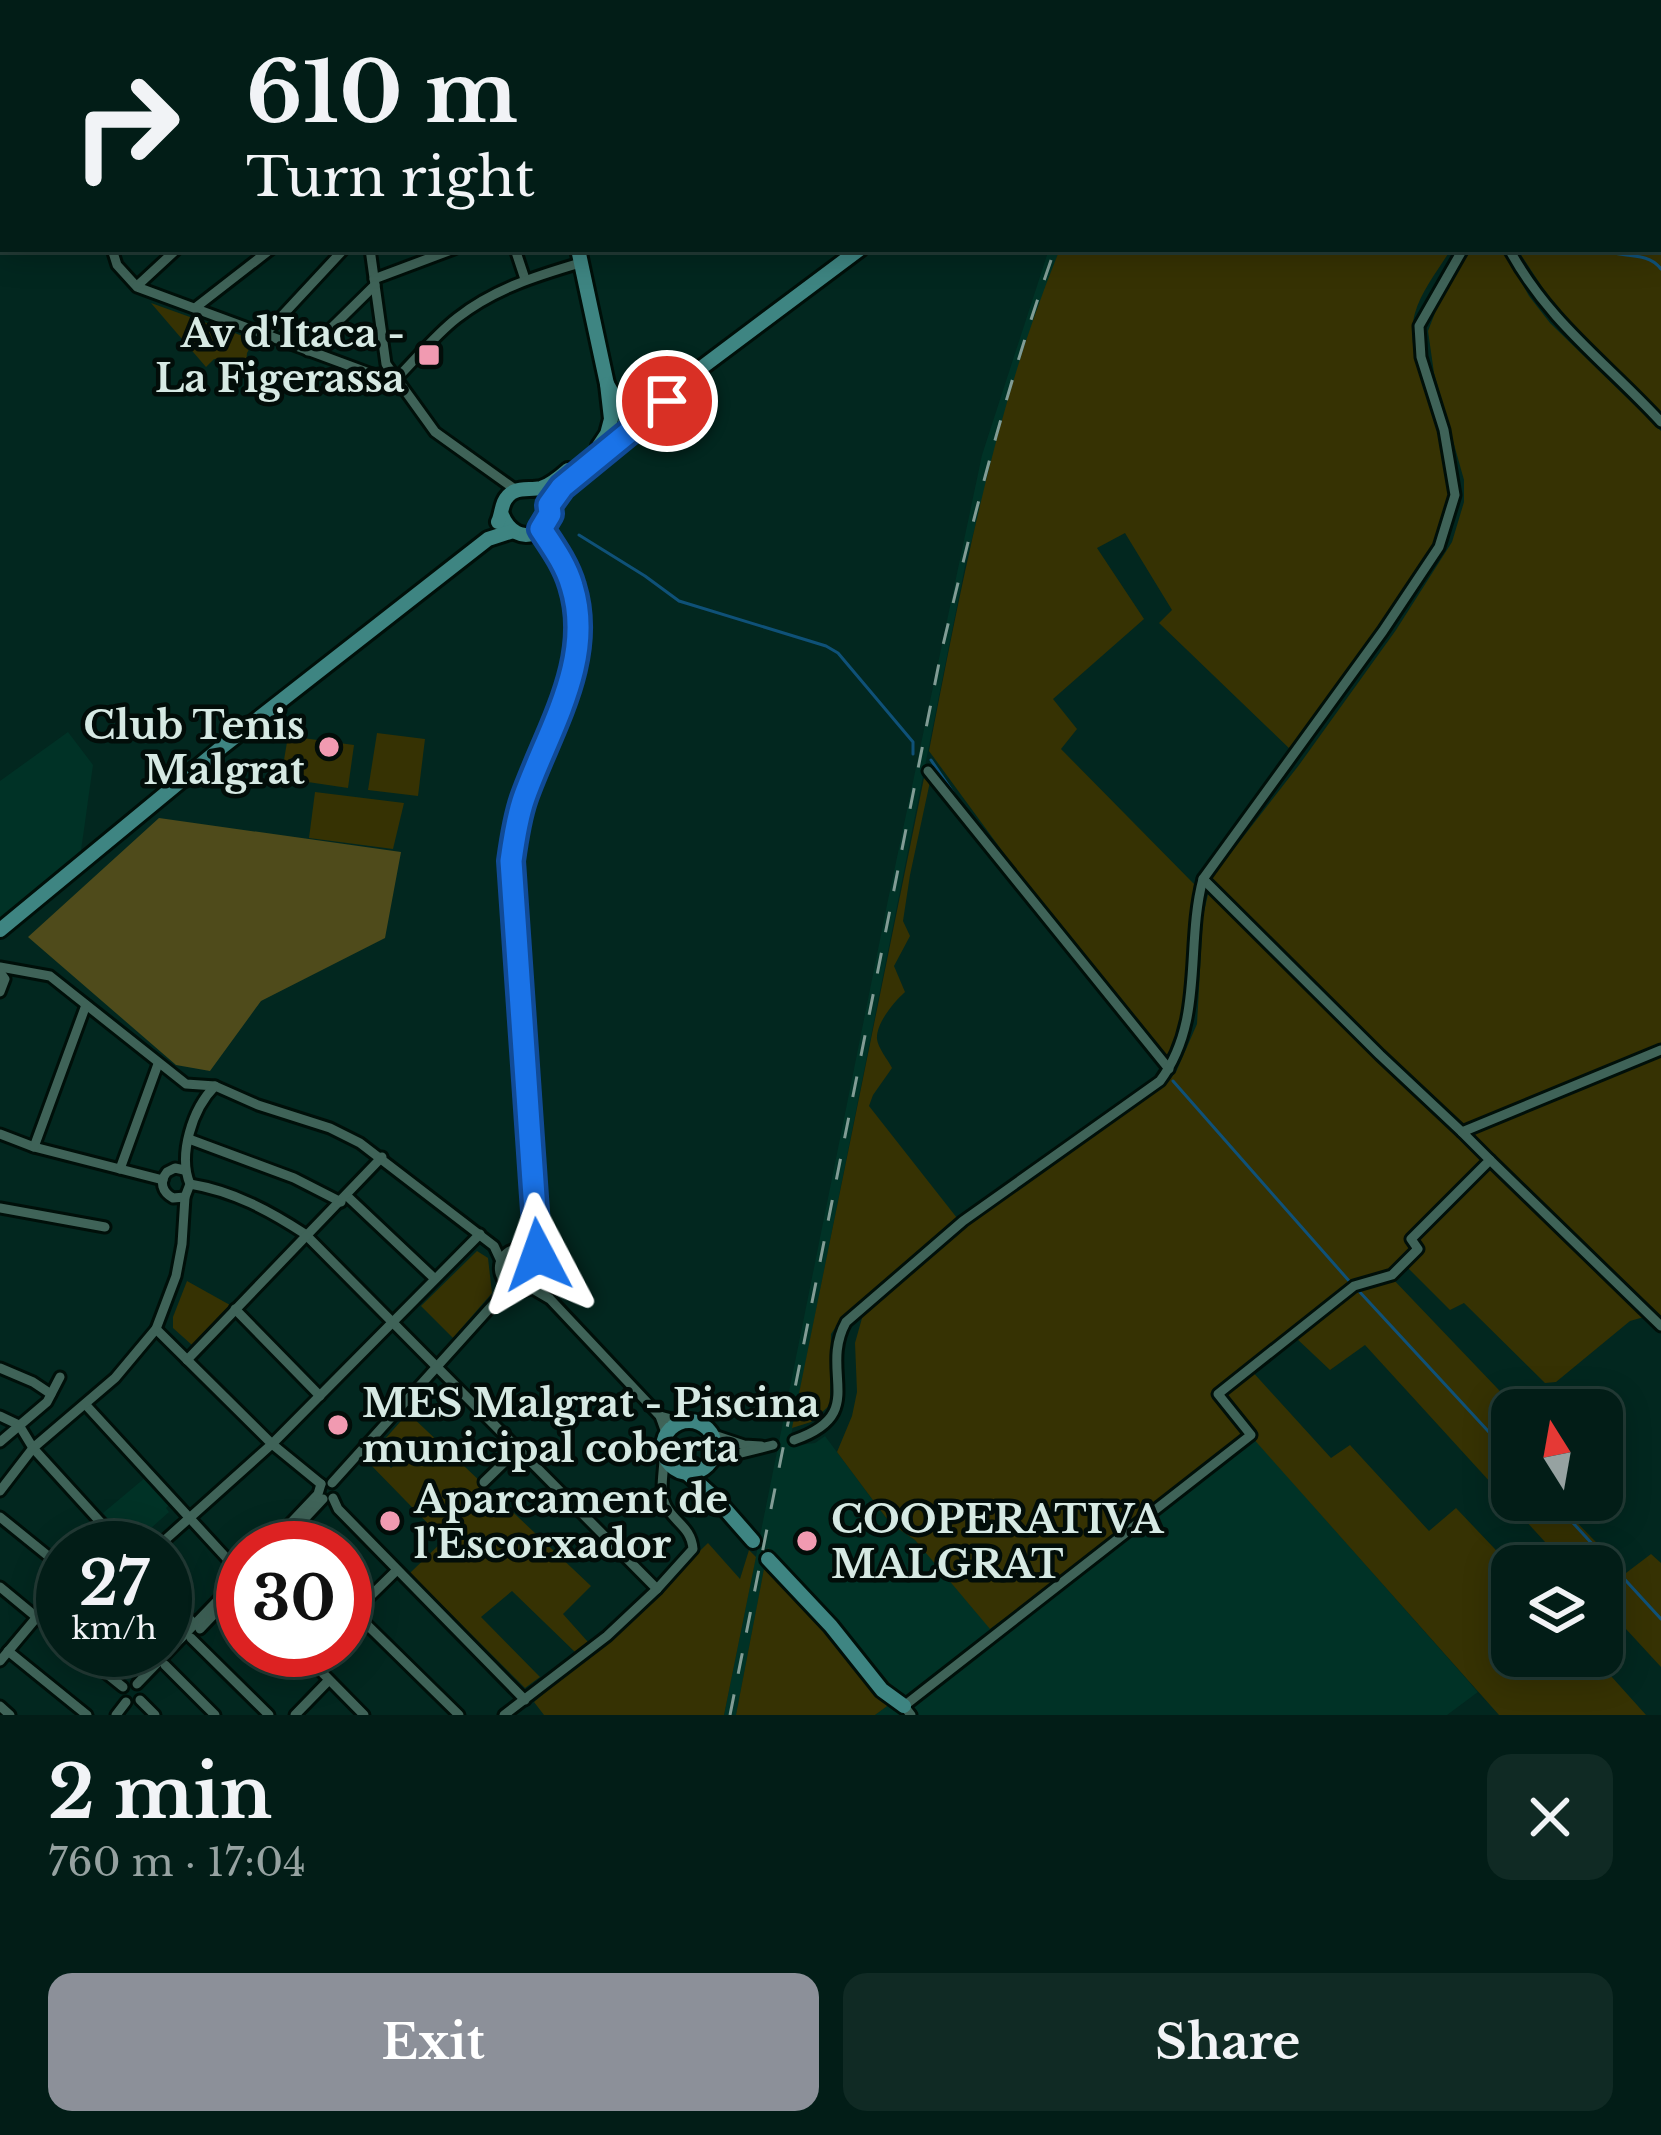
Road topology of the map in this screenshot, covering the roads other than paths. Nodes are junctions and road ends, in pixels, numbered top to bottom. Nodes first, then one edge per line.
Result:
1 (113, 252) edge
2 (174, 252) edge
3 (267, 252) edge
4 (341, 252) edge
5 (370, 252) edge
6 (447, 252) edge
7 (515, 252) edge
8 (856, 252) edge
9 (1461, 252) edge
10 (1511, 252) edge
11 (575, 256) edge
12 (525, 279) junction
13 (374, 282) junction
14 (137, 286) junction
15 (195, 308) junction
16 (265, 334) junction
17 (308, 350) junction
18 (395, 379) junction
19 (607, 384) junction
20 (620, 404) junction
21 (656, 405) junction
22 (618, 422) junction
23 (1661, 422) edge
24 (598, 452) junction
25 (536, 490) junction
26 (511, 494) junction
27 (549, 505) junction
28 (502, 515) junction
29 (541, 529) junction
30 (513, 531) junction
31 (488, 539) junction
32 (928, 771) dead end
33 (1203, 878) junction
34 (2, 926) edge
35 (2, 973) edge
36 (0, 992) edge
37 (86, 1005) junction
38 (1661, 1050) edge
39 (158, 1064) junction
40 (1169, 1069) junction
41 (200, 1085) junction
42 (215, 1086) junction
43 (204, 1100) junction
44 (1462, 1132) junction
45 (0, 1134) edge
46 (189, 1139) junction
47 (34, 1147) junction
48 (382, 1157) junction
49 (1490, 1160) junction
50 (120, 1169) junction
51 (184, 1170) junction
52 (163, 1180) junction
53 (190, 1184) junction
54 (184, 1197) junction
55 (344, 1199) junction
56 (0, 1208) edge
57 (105, 1227) dead end
58 (305, 1234) junction
59 (480, 1234) junction
60 (536, 1236) junction
61 (494, 1246) junction
62 (517, 1249) junction
63 (538, 1255) junction
64 (501, 1261) junction
65 (435, 1280) junction
66 (542, 1280) junction
67 (503, 1282) junction
68 (533, 1289) junction
69 (515, 1291) junction
70 (550, 1299) junction
71 (497, 1300) junction
72 (235, 1309) junction
73 (393, 1321) junction
74 (1661, 1326) edge
75 (156, 1329) junction
76 (187, 1360) junction
77 (437, 1367) junction
78 (0, 1368) edge
79 (60, 1377) dead end
80 (51, 1394) junction
81 (320, 1396) junction
82 (85, 1404) junction
83 (0, 1415) edge
84 (660, 1416) junction
85 (683, 1422) junction
86 (20, 1425) junction
87 (712, 1434) junction
88 (794, 1440) dead end
89 (0, 1442) edge
90 (272, 1444) junction
91 (664, 1447) junction
92 (34, 1448) junction
93 (518, 1449) junction
94 (708, 1464) junction
95 (684, 1472) junction
96 (484, 1482) dead end
97 (664, 1484) junction
98 (0, 1491) edge
99 (325, 1492) junction
100 (718, 1501) junction
101 (0, 1517) edge
102 (189, 1519) junction
103 (100, 1521) edge
104 (187, 1521) edge
105 (295, 1521) edge
106 (300, 1521) edge
107 (753, 1541) dead end
108 (36, 1546) edge
109 (216, 1546) edge
110 (767, 1559) dead end
111 (397, 1570) junction
112 (0, 1587) edge
113 (657, 1589) junction
114 (372, 1594) edge
115 (216, 1602) edge
116 (216, 1613) edge
117 (36, 1616) edge
118 (36, 1618) edge
119 (192, 1621) edge
120 (195, 1624) junction
121 (372, 1630) edge
122 (192, 1636) edge
123 (192, 1638) edge
124 (8, 1651) junction
125 (0, 1661) edge
126 (111, 1677) edge
127 (153, 1677) edge
128 (177, 1677) edge
129 (327, 1677) edge
130 (329, 1680) junction
131 (123, 1687) junction
132 (139, 1691) junction
133 (525, 1700) junction
134 (126, 1702) junction
135 (0, 1706) edge
136 (907, 1710) edge
137 (10, 1715) edge
138 (87, 1715) edge
139 (116, 1715) edge
140 (155, 1715) edge
141 (215, 1715) edge
142 (269, 1715) edge
143 (295, 1715) edge
144 (364, 1715) edge
145 (459, 1715) edge
146 (504, 1715) edge

1 - 14 street
2 - 14 street
3 - 15 street
4 - 16 street
5 - 13 street
6 - 13 street
7 - 12 street
8 - 21 street
9 - 33 street
10 - 23 street
11 - 12 street
11 - 19 street
12 - 18 street
13 - 17 street
13 - 18 street
14 - 15 street
15 - 16 street
16 - 17 street
17 - 18 street
18 - 26 street
19 - 20 street
19 - 22 street
20 - 21 street
20 - 22 street
21 - 22 street
21 - 24 street
22 - 24 street
24 - 25 street
24 - 27 street
25 - 26 street
25 - 27 street
26 - 28 street
27 - 29 street
28 - 30 street
28 - 31 street
29 - 30 street
29 - 60 street
30 - 31 street
31 - 34 street
32 - 40 street
33 - 40 street
33 - 44 street
35 - 36 street
35 - 37 street
37 - 39 street
37 - 47 street
38 - 44 street
39 - 41 street
39 - 50 street
40 - 88 street
41 - 42 street
41 - 43 street
42 - 43 street
42 - 48 street
43 - 46 street
44 - 49 street
45 - 47 street
46 - 51 street
46 - 55 street
47 - 50 street
48 - 55 street
48 - 59 street
49 - 74 street
49 - 136 street
50 - 52 street
51 - 52 street
51 - 53 street
52 - 54 street
53 - 54 street
53 - 58 street
54 - 75 street
55 - 58 street
55 - 65 street
56 - 57 street
58 - 72 street
58 - 73 street
59 - 61 street
59 - 65 street
60 - 62 street
60 - 63 street
61 - 62 street
61 - 64 street
62 - 63 street
62 - 64 street
63 - 66 street
64 - 67 street
65 - 73 street
66 - 68 street
66 - 70 street
67 - 69 street
67 - 71 street
68 - 69 street
68 - 70 street
69 - 71 street
70 - 84 street
71 - 77 street
72 - 76 street
72 - 81 street
73 - 77 street
73 - 81 street
75 - 76 street
75 - 82 street
76 - 90 street
77 - 93 street
77 - 99 street
78 - 80 street
79 - 80 street
80 - 86 street
81 - 90 street
82 - 92 street
82 - 102 street
83 - 86 street
84 - 85 street
84 - 91 street
85 - 87 street
85 - 91 street
86 - 89 street
86 - 92 street
87 - 94 street
87 - 94 street
90 - 99 street
90 - 102 street
91 - 95 street
91 - 97 street
92 - 98 street
92 - 103 street
93 - 96 street
93 - 113 street
94 - 95 street
94 - 100 street
95 - 97 street
95 - 100 street
97 - 113 street
99 - 105 street
99 - 106 street
99 - 111 street
100 - 107 street
101 - 108 street
102 - 104 street
102 - 109 street
110 - 136 street
111 - 114 street
111 - 133 street
112 - 117 street
113 - 133 street
115 - 120 street
116 - 122 street
118 - 124 street
119 - 120 street
120 - 132 street
121 - 145 street
123 - 142 street
124 - 125 street
124 - 138 street
126 - 131 street
127 - 132 street
128 - 141 street
129 - 130 street
130 - 143 street
130 - 144 street
131 - 132 street
131 - 134 street
132 - 134 street
132 - 140 street
133 - 146 street
134 - 139 street
135 - 137 street

